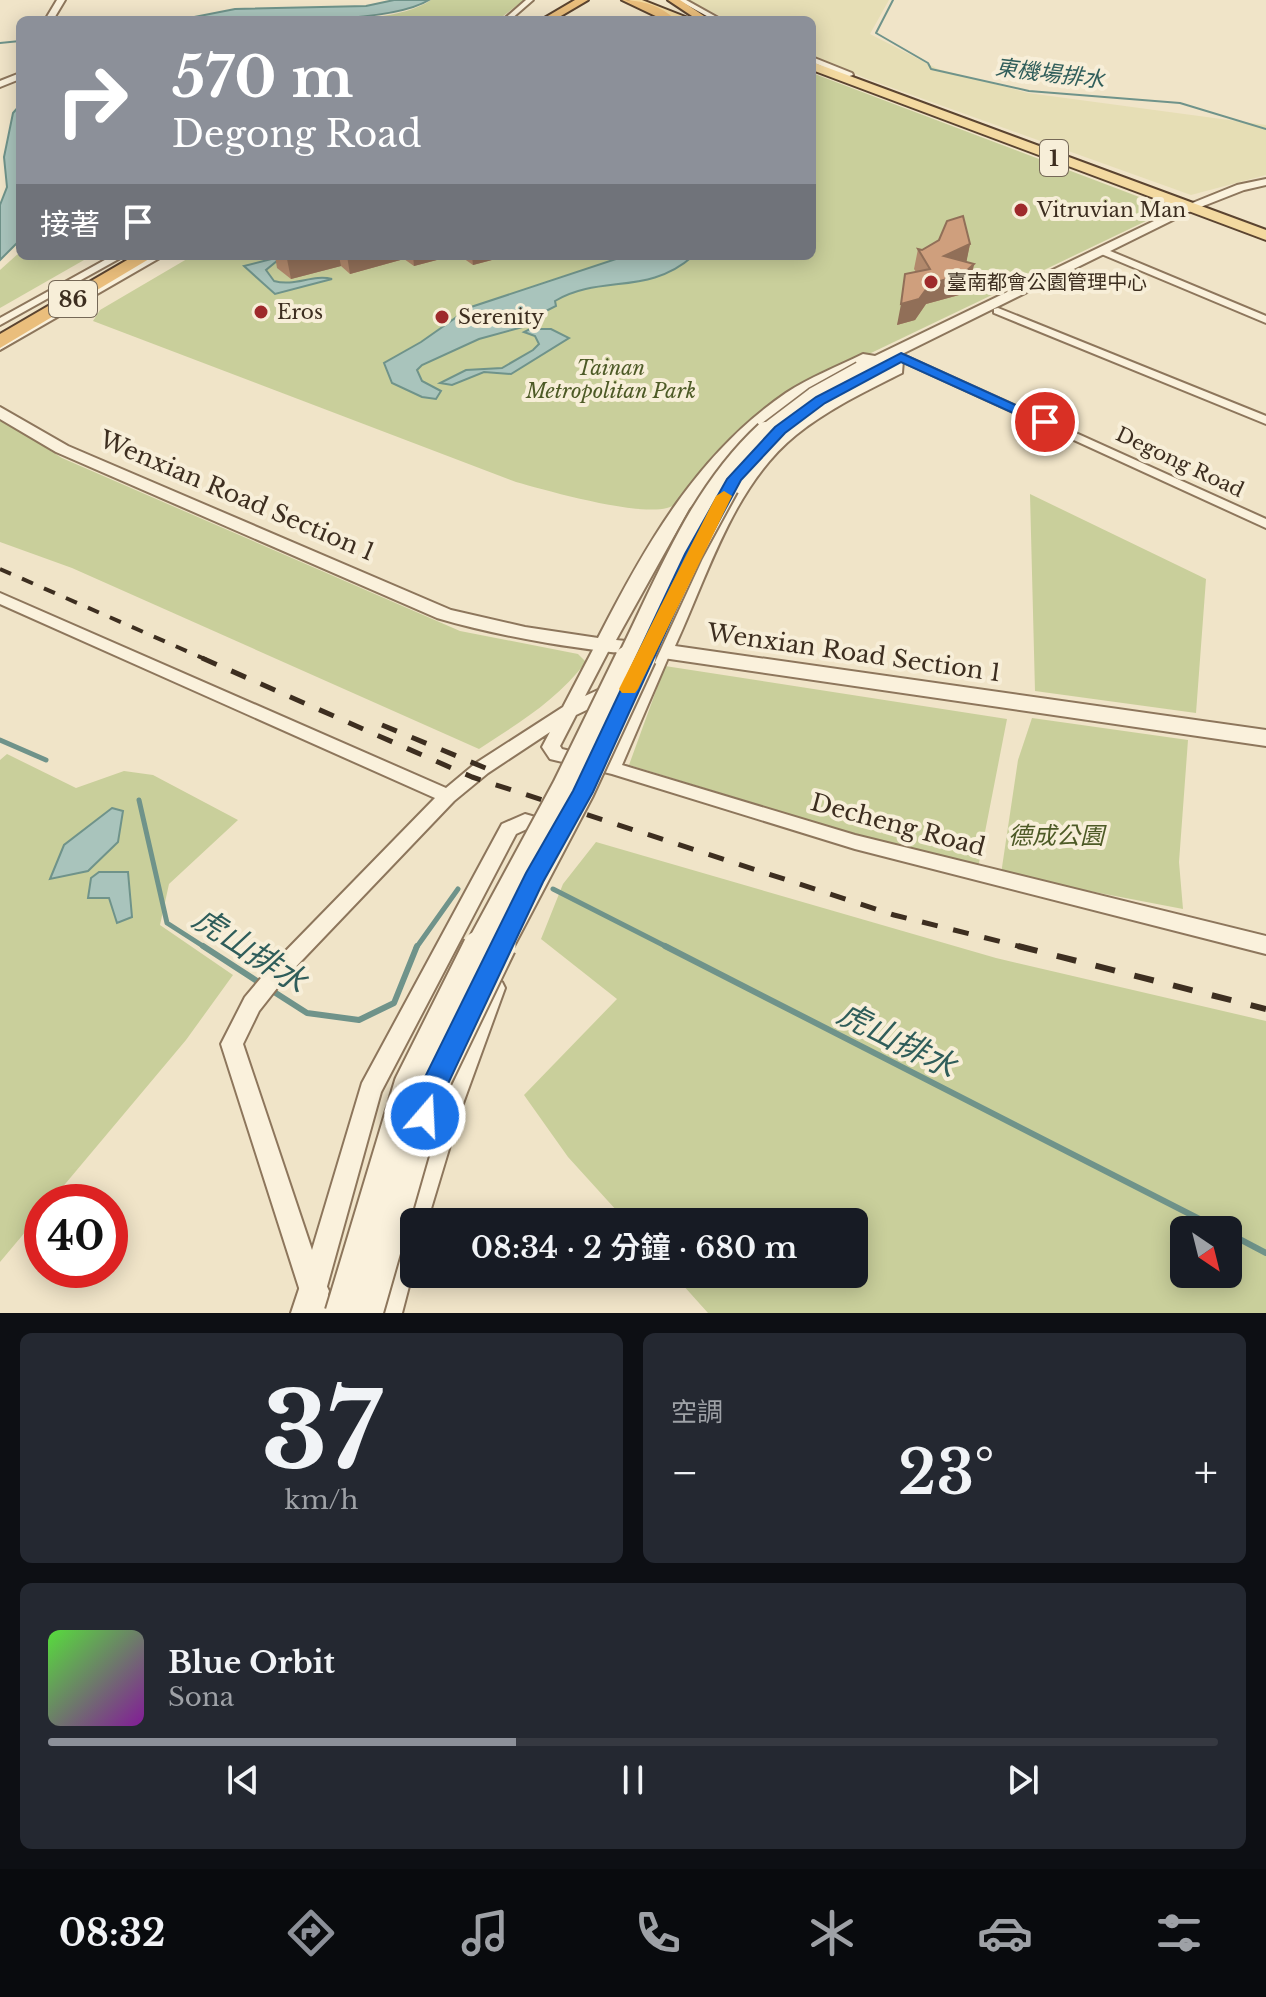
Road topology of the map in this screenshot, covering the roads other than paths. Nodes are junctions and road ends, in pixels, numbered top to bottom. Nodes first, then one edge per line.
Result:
1 (530, 0) edge
2 (575, 0) edge
3 (630, 0) edge
4 (650, 0) edge
5 (673, 0) edge
6 (681, 0) edge
7 (588, 1) edge
8 (551, 3) dead end
9 (511, 16) edge
10 (540, 16) edge
11 (544, 16) edge
12 (555, 16) edge
13 (562, 16) edge
14 (573, 16) edge
15 (666, 16) edge
16 (676, 16) edge
17 (693, 16) edge
18 (698, 16) edge
19 (711, 16) edge
20 (816, 63) edge
21 (816, 64) edge
22 (1266, 182) edge
23 (1266, 189) edge
24 (1200, 208) junction
25 (1266, 229) edge
26 (1266, 235) edge
27 (1108, 253) junction
28 (112, 260) edge
29 (124, 260) edge
30 (146, 260) edge
31 (147, 260) edge
32 (998, 311) junction
33 (1266, 320) edge
34 (0, 322) edge
35 (0, 333) edge
36 (0, 344) edge
37 (895, 358) junction
38 (865, 372) junction
39 (0, 412) edge
40 (1266, 420) edge
41 (1266, 524) edge
42 (0, 598) edge
43 (603, 646) junction
44 (659, 661) junction
45 (571, 710) junction
46 (1266, 738) edge
47 (612, 768) junction
48 (448, 796) junction
49 (1266, 945) edge
50 (314, 1306) edge
51 (340, 1313) edge
52 (368, 1313) edge
53 (389, 1313) edge

1 - 9 street
2 - 11 highway
3 - 15 highway
3 - 16 main road
4 - 17 main road
5 - 18 highway
6 - 19 street
7 - 12 highway
7 - 13 highway
7 - 14 highway
8 - 10 highway
20 - 24 main road, 1
21 - 24 main road, 1
22 - 24 street
23 - 24 street
24 - 25 main road, 1
24 - 26 main road, 1
24 - 27 street
27 - 32 street
27 - 33 street
27 - 37 street
28 - 34 street
29 - 35 highway, 86
30 - 36 highway, 86
31 - 36 street
32 - 37 street
32 - 40 street
37 - 38 street
37 - 41 street, Degong Road
37 - 43 street
37 - 44 street
38 - 51 street, bridge
38 - 52 street, bridge
39 - 43 street, Wenxian Road Section 1
42 - 48 street
43 - 44 street, Wenxian Road Section 1
43 - 45 street
44 - 45 street
44 - 46 street, Wenxian Road Section 1
44 - 47 street
45 - 47 street, Decheng Road
45 - 48 street
47 - 49 street, Decheng Road
48 - 50 street
50 - 53 street

